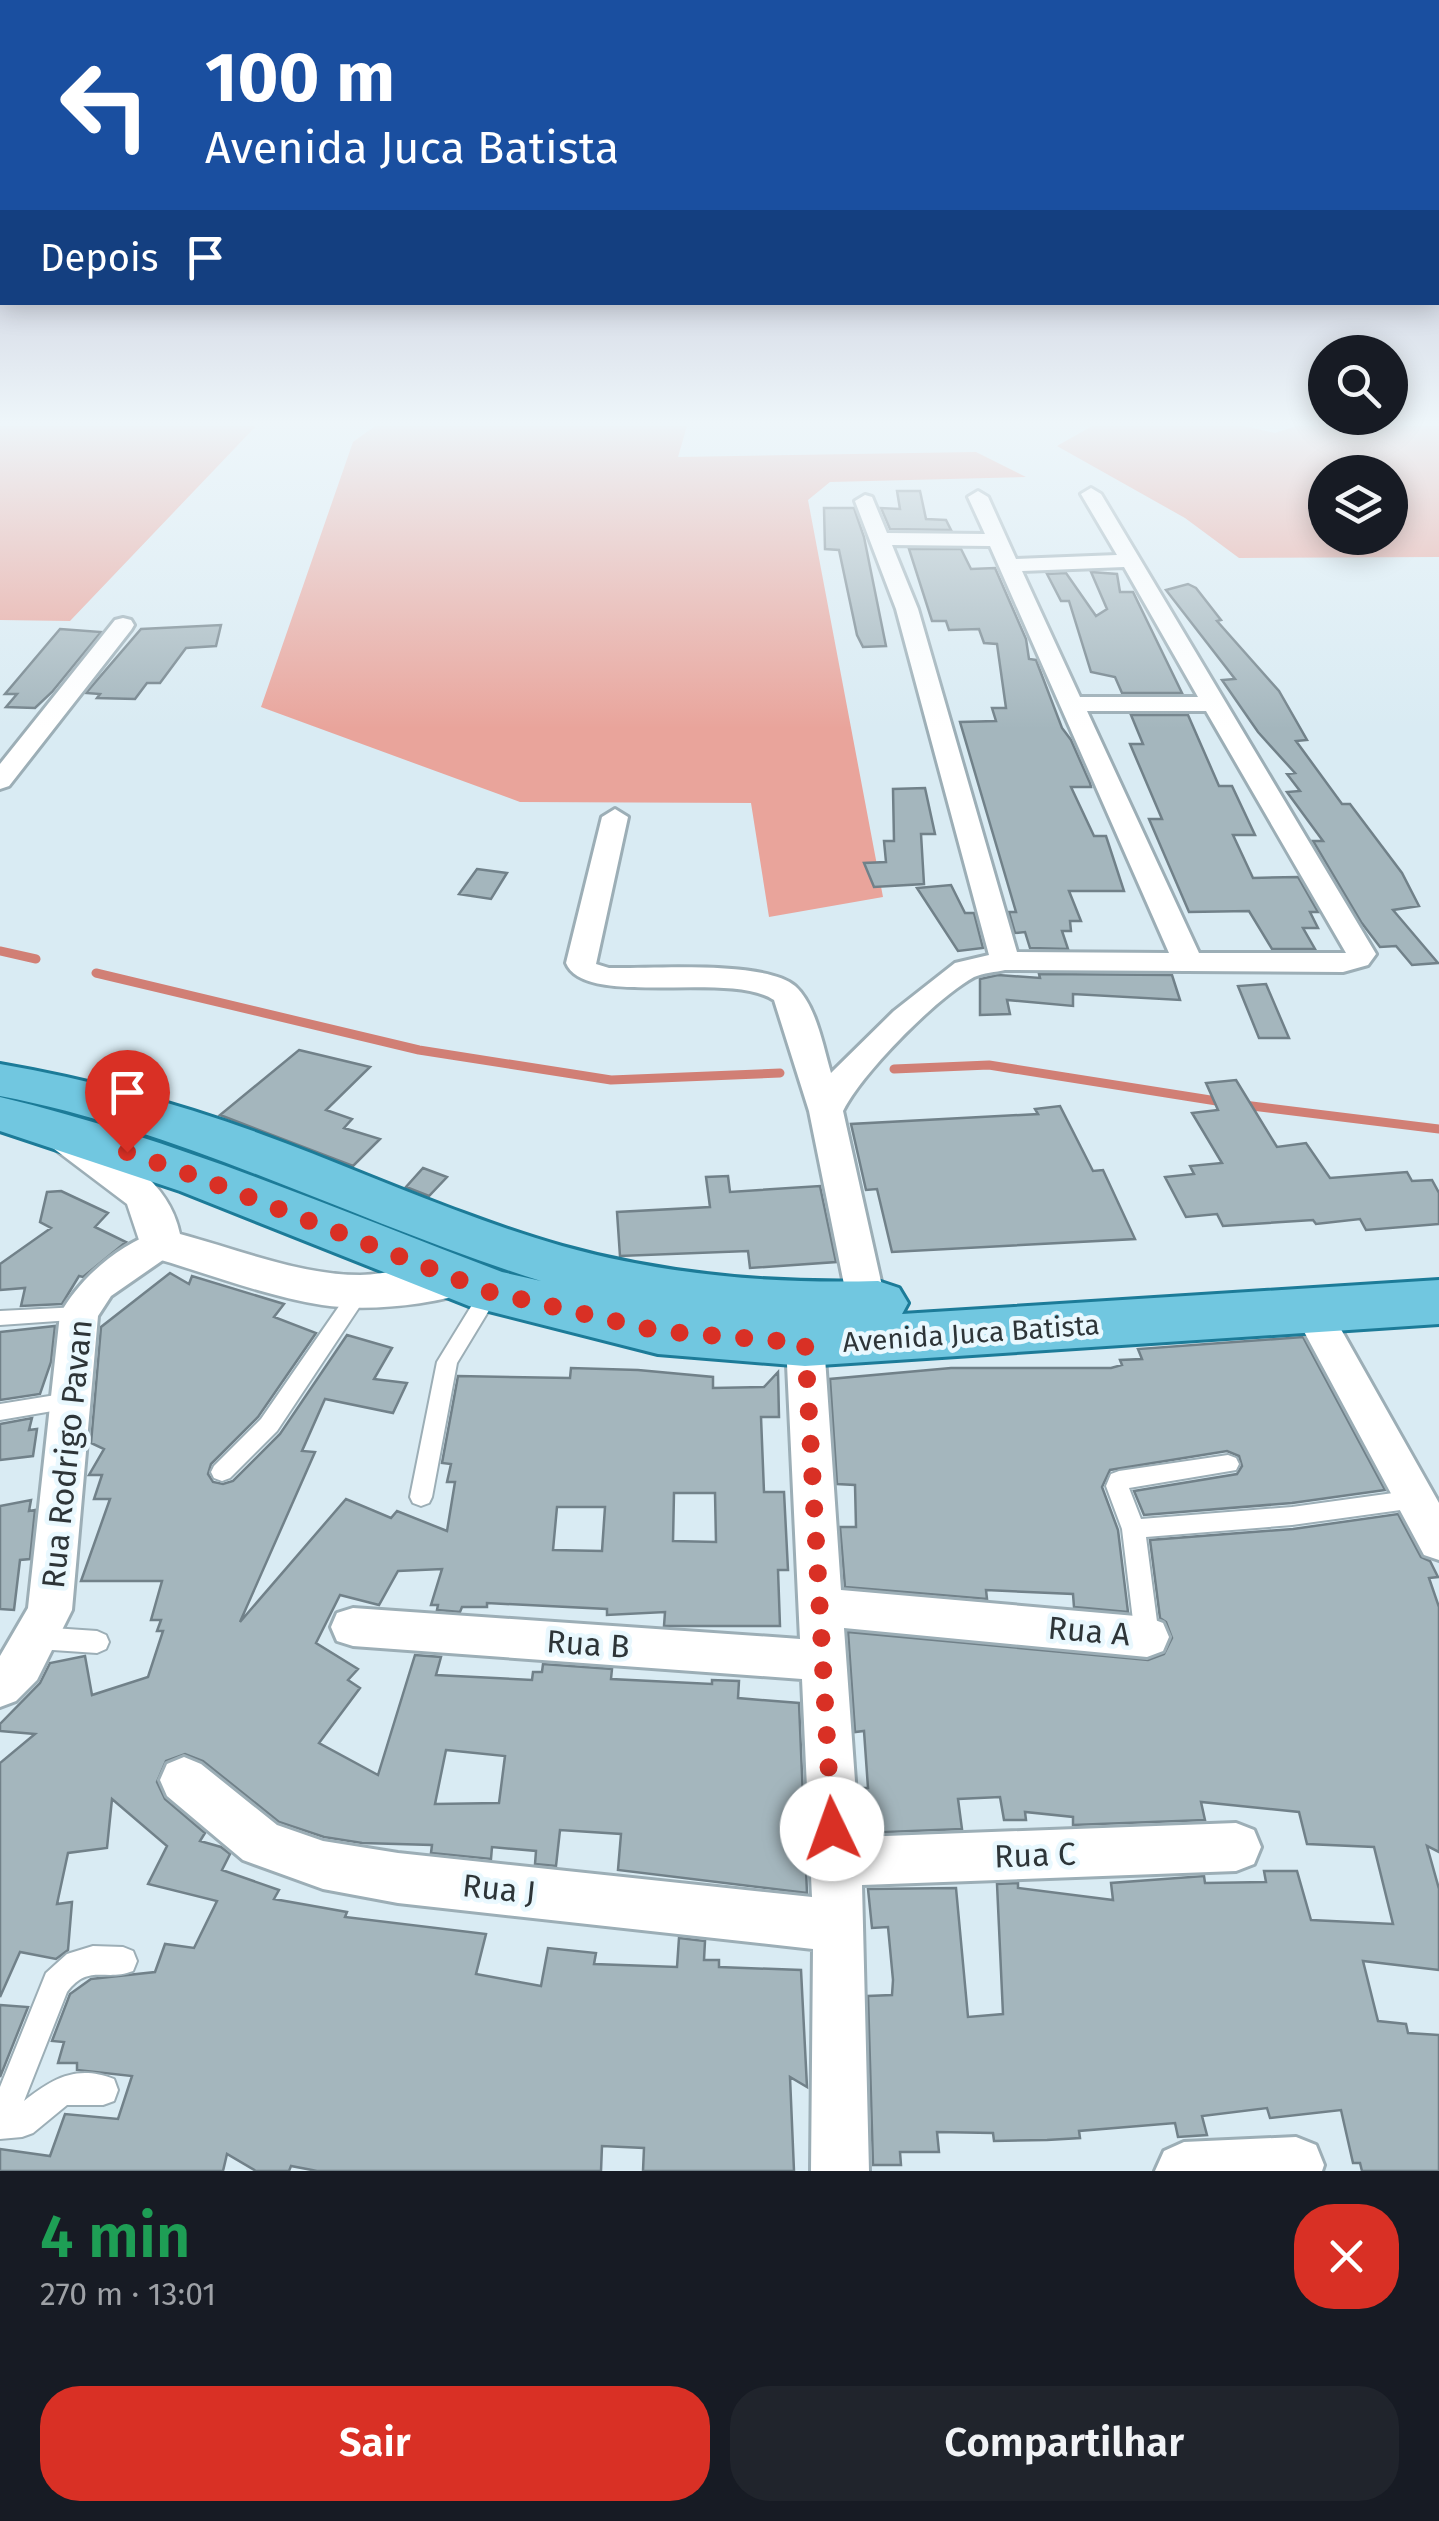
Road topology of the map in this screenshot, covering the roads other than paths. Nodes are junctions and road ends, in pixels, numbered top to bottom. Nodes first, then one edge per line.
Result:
1 (875, 527) edge
2 (992, 527) edge
3 (1111, 527) edge
4 (880, 539) junction
5 (998, 540) junction
6 (1131, 561) junction
7 (1010, 565) junction
8 (124, 625) dead end
9 (1072, 704) junction
10 (1215, 704) junction
11 (0, 781) edge
12 (615, 817) dead end
13 (1005, 961) junction
14 (1188, 962) junction
15 (0, 1080) edge
16 (121, 1104) junction
17 (826, 1111) junction
18 (26, 1121) edge
19 (160, 1244) junction
20 (359, 1257) junction
21 (1439, 1272) edge
22 (474, 1286) junction
23 (1439, 1302) edge
24 (867, 1304) junction
25 (1312, 1310) junction
26 (78, 1314) junction
27 (0, 1318) edge
28 (805, 1343) junction
29 (68, 1400) junction
30 (1, 1412) edge
31 (1228, 1464) dead end
32 (222, 1472) dead end
33 (421, 1496) dead end
34 (1415, 1499) junction
35 (1132, 1529) junction
36 (1439, 1542) edge
37 (820, 1607) junction
38 (353, 1627) dead end
39 (1146, 1636) joint
40 (36, 1638) junction
41 (97, 1642) dead end
42 (823, 1660) junction
43 (0, 1686) edge
44 (184, 1780) dead end
45 (1236, 1848) dead end
46 (834, 1862) junction
47 (840, 1926) junction
48 (123, 1961) dead end
49 (102, 2090) dead end
50 (0, 2124) edge
51 (1296, 2165) dead end
52 (840, 2171) edge
53 (1184, 2171) edge

1 - 4 street
2 - 5 street
3 - 6 street
4 - 5 street
4 - 13 street
5 - 7 street
6 - 7 street
6 - 10 street
7 - 9 street
8 - 11 street
9 - 10 street
9 - 14 street
10 - 14 street
12 - 17 street
13 - 14 street
13 - 17 street
15 - 16 main road, Avenida Juca Batista
16 - 18 main road
16 - 20 main road, Avenida Juca Batista
17 - 24 street
18 - 19 street
18 - 20 main road, Avenida Juca Batista
19 - 20 street
19 - 26 street, Rua Rodrigo Pavan
20 - 22 main road, Avenida Juca Batista
20 - 24 main road, Avenida Juca Batista
20 - 32 lane
21 - 24 main road, Avenida Juca Batista
22 - 28 main road, Avenida Juca Batista
22 - 33 lane
23 - 25 main road, Avenida Juca Batista
25 - 28 main road, Avenida Juca Batista
25 - 34 street
26 - 27 lane
26 - 29 street, Rua Rodrigo Pavan
28 - 37 street
29 - 30 lane
29 - 40 street, Rua Rodrigo Pavan
31 - 35 lane, Rua A
34 - 35 lane
34 - 36 street
35 - 39 lane, Rua A
37 - 39 street, Rua A
37 - 42 street
38 - 42 street, Rua B
40 - 41 lane
40 - 43 street, Rua Rodrigo Pavan
42 - 46 street
44 - 47 street, Rua J
45 - 46 street, Rua C
46 - 47 street
47 - 52 street
48 - 50 lane
49 - 50 lane
51 - 53 street

